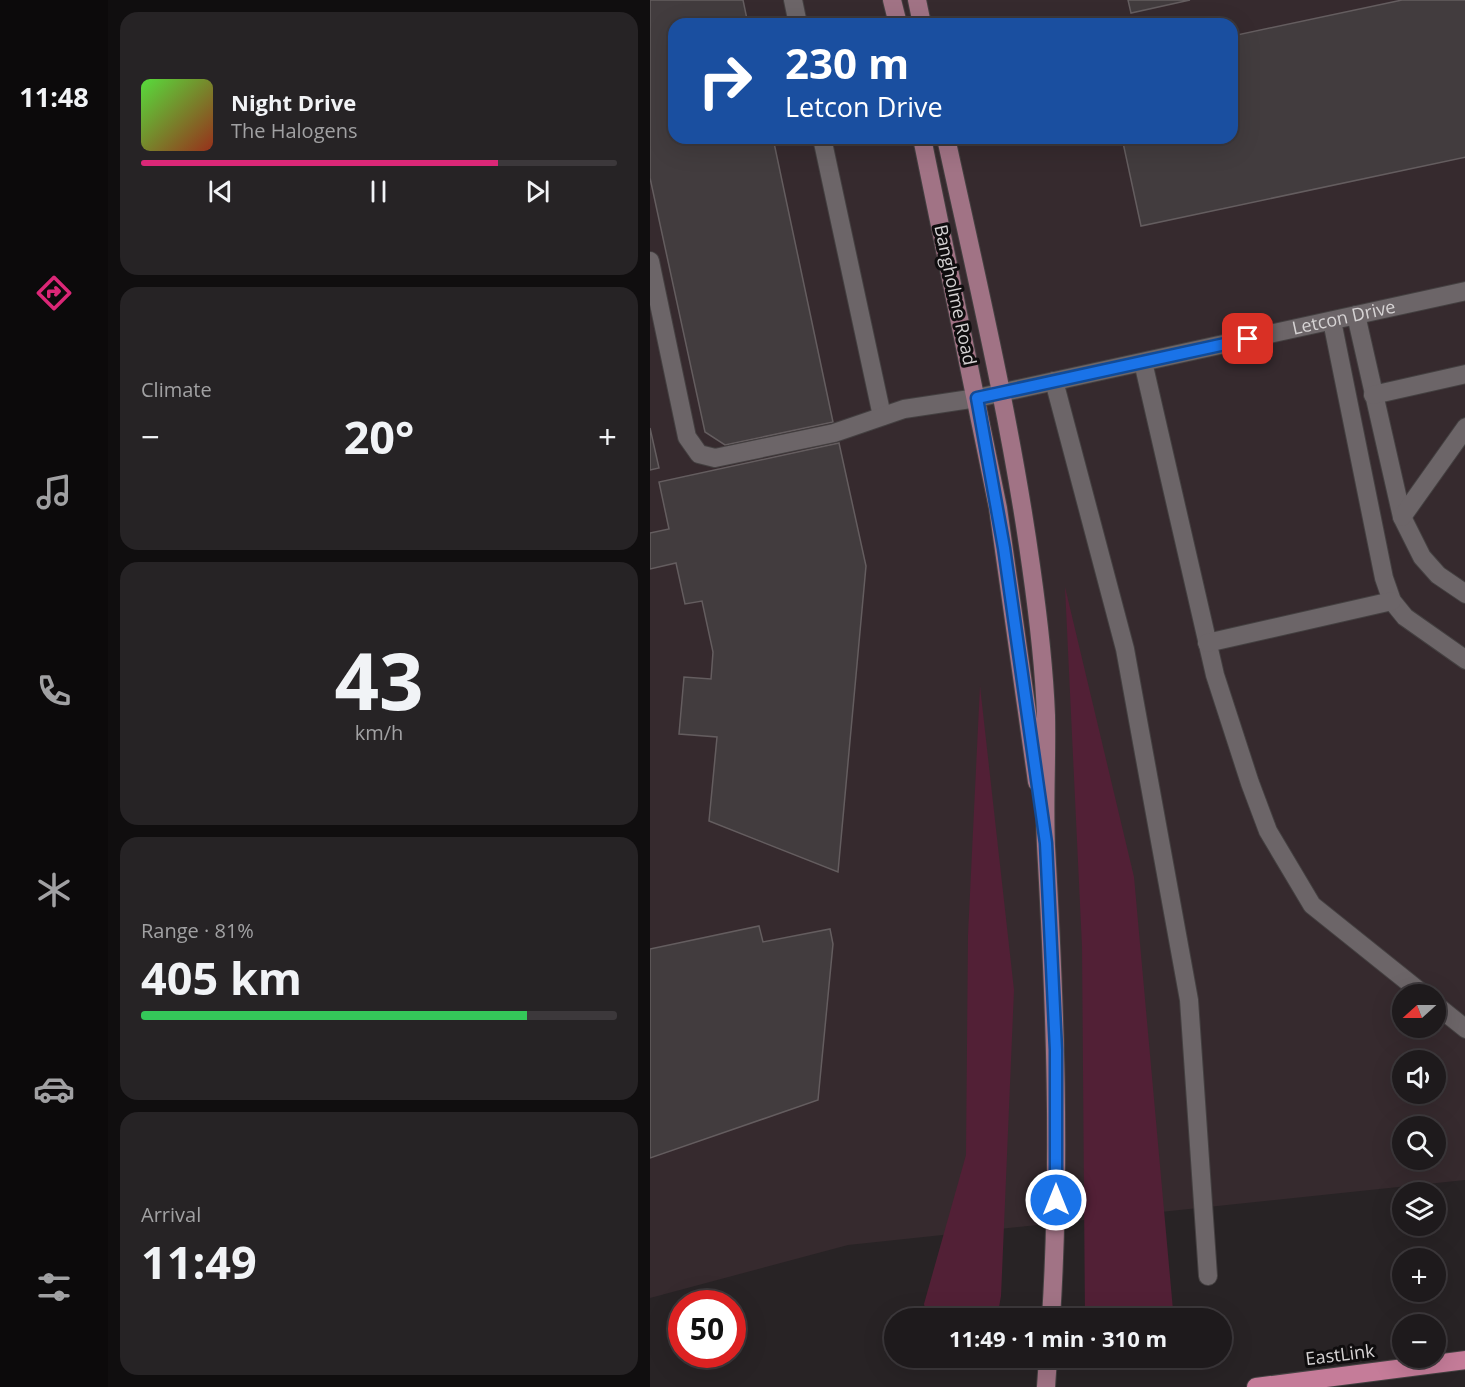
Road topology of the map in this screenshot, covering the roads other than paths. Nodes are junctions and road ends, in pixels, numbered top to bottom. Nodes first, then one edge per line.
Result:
1 (793, 0) edge
2 (892, 0) edge
3 (917, 0) edge
4 (797, 18) edge
5 (896, 18) edge
6 (921, 18) edge
7 (823, 144) edge
8 (923, 144) edge
9 (947, 144) edge
10 (650, 261) edge
11 (1466, 291) edge
12 (1356, 315) junction
13 (1332, 321) junction
14 (1143, 362) junction
15 (1466, 374) edge
16 (1054, 381) junction
17 (1001, 393) junction
18 (1373, 394) junction
19 (977, 398) junction
20 (882, 416) junction
21 (1466, 427) edge
22 (1402, 518) junction
23 (1466, 594) edge
24 (1392, 601) junction
25 (1207, 643) junction
26 (1466, 660) edge
27 (1046, 843) junction
28 (1411, 984) edge
29 (1446, 1013) edge
30 (1466, 1029) edge
31 (1208, 1276) dead end
32 (1052, 1308) edge
33 (1466, 1360) edge
34 (1047, 1368) edge
35 (1046, 1387) edge
36 (1256, 1387) edge

1 - 4 street
2 - 5 main road
3 - 6 main road
7 - 20 street
8 - 19 main road, Bangholme Road
9 - 17 main road, Bangholme Road
10 - 20 street, Letcon Drive
11 - 12 street, Letcon Drive
12 - 13 street, Letcon Drive
12 - 18 street
13 - 14 street, Letcon Drive
13 - 24 street
14 - 16 street, Letcon Drive
14 - 25 street
15 - 18 street
16 - 17 street, Letcon Drive
16 - 31 street
17 - 19 street, Letcon Drive
17 - 27 main road, Bangholme Road
18 - 22 street
19 - 20 street, Letcon Drive
19 - 27 main road, Bangholme Road
21 - 22 street
22 - 23 street
24 - 25 street
24 - 26 street
25 - 28 street
27 - 32 main road, Bangholme Road
29 - 30 street
33 - 36 highway, EastLink
34 - 35 main road

